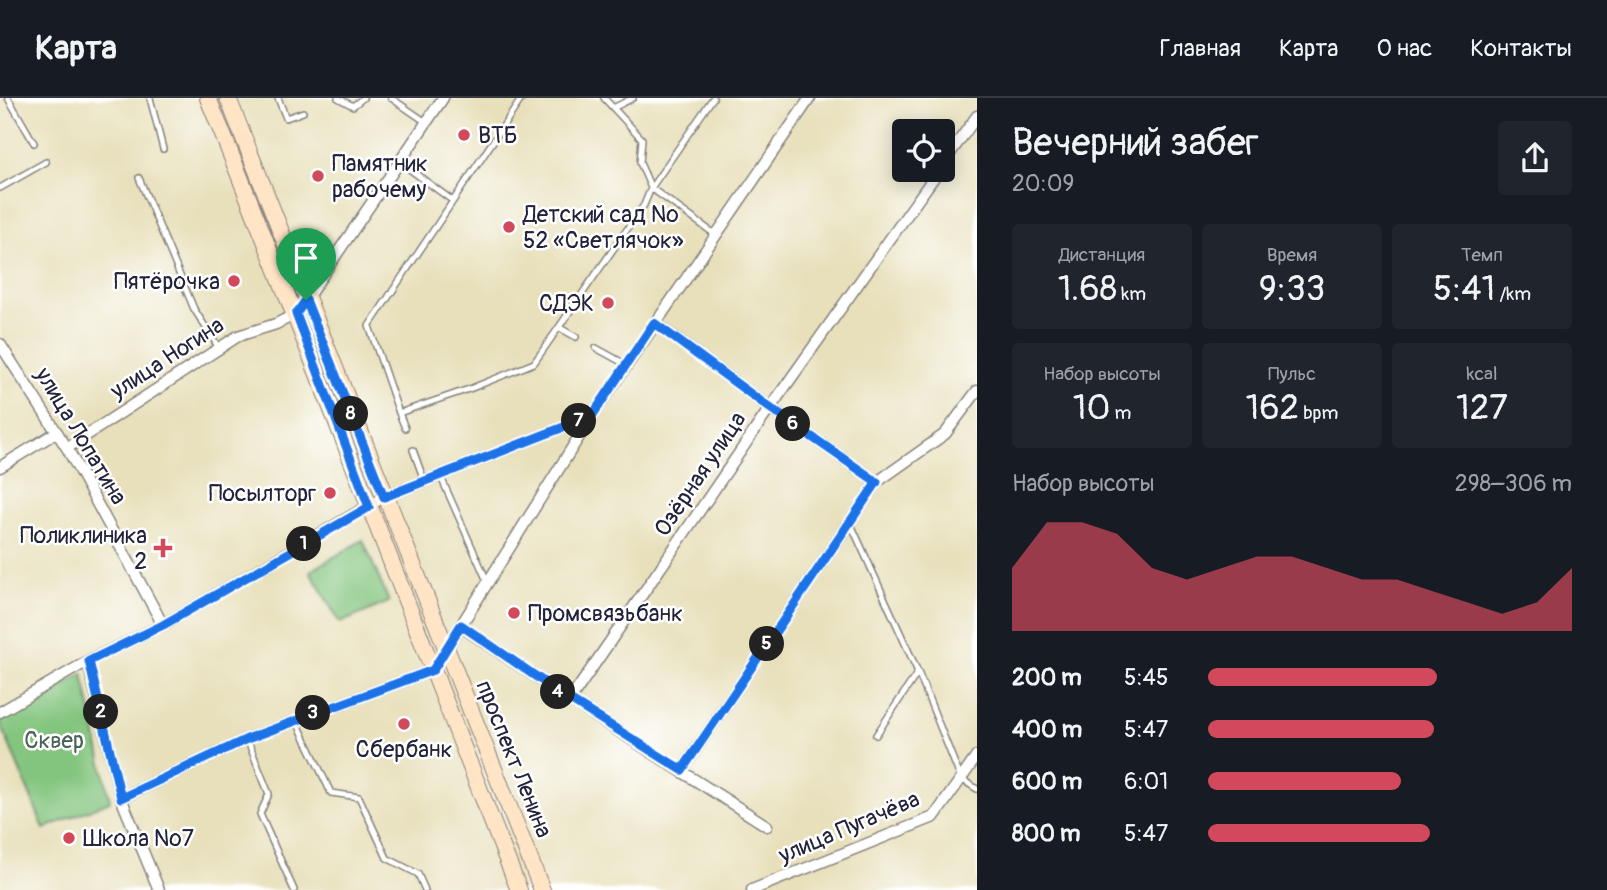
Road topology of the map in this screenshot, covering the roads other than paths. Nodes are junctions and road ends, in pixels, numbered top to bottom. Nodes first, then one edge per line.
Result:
1 (8, 98) edge
2 (150, 98) edge
3 (208, 98) edge
4 (228, 98) edge
5 (278, 98) edge
6 (338, 98) edge
7 (363, 98) edge
8 (391, 98) edge
9 (443, 98) edge
10 (522, 98) edge
11 (604, 98) edge
12 (633, 98) edge
13 (713, 98) edge
14 (810, 98) edge
15 (613, 108) junction
16 (303, 112) dead end
17 (977, 116) edge
18 (427, 122) junction
19 (34, 143) dead end
20 (955, 146) edge
21 (163, 149) dead end
22 (46, 162) dead end
23 (401, 163) junction
24 (139, 178) dead end
25 (930, 182) edge
26 (0, 188) edge
27 (651, 188) junction
28 (453, 201) junction
29 (716, 235) junction
30 (306, 300) junction
31 (296, 314) junction
32 (654, 323) junction
33 (560, 328) junction
34 (576, 337) dead end
35 (0, 344) edge
36 (219, 348) junction
37 (596, 348) dead end
38 (627, 365) junction
39 (977, 391) edge
40 (770, 408) junction
41 (399, 413) junction
42 (592, 416) junction
43 (405, 428) dead end
44 (57, 432) junction
45 (67, 448) junction
46 (413, 450) dead end
47 (0, 467) edge
48 (440, 475) junction
49 (424, 481) junction
50 (877, 482) junction
51 (384, 497) junction
52 (369, 507) junction
53 (850, 522) junction
54 (487, 583) junction
55 (163, 625) junction
56 (461, 625) junction
57 (446, 651) junction
58 (89, 661) junction
59 (433, 670) junction
60 (918, 672) junction
61 (570, 700) junction
62 (0, 712) edge
63 (295, 719) junction
64 (876, 734) dead end
65 (247, 739) junction
66 (977, 756) edge
67 (682, 770) junction
68 (961, 779) junction
69 (977, 789) edge
70 (121, 798) junction
71 (767, 826) dead end
72 (159, 890) edge
73 (294, 890) edge
74 (425, 890) edge
75 (519, 890) edge
76 (542, 890) edge
77 (752, 890) edge

1 - 19 lane
2 - 21 lane
3 - 31 main road, проспект Ленина
4 - 30 main road, проспект Ленина
5 - 16 lane
6 - 7 lane
8 - 18 lane
9 - 18 street
10 - 28 lane
11 - 15 lane
12 - 15 lane
13 - 27 lane
14 - 29 street
15 - 27 lane
17 - 20 street
18 - 23 street
22 - 26 lane
23 - 28 lane
23 - 30 street
24 - 36 lane
25 - 40 street, Озёрная улица
27 - 29 lane
27 - 33 lane
28 - 41 lane
29 - 32 street
30 - 31 street
30 - 51 main road, проспект Ленина
31 - 36 street, улица Ногина
31 - 52 main road, проспект Ленина
32 - 38 street
32 - 40 street
33 - 34 lane
33 - 41 lane
35 - 44 street, улица Лопатина
36 - 45 street, улица Ногина
37 - 38 lane
38 - 42 street
39 - 50 street
40 - 50 street
40 - 61 street, Озёрная улица
41 - 43 lane
42 - 48 street
42 - 54 street
44 - 45 street, улица Лопатина
44 - 47 street
45 - 55 street, улица Лопатина
46 - 49 lane
48 - 49 street
48 - 54 lane
49 - 51 street
50 - 53 street
51 - 52 street
51 - 57 main road, проспект Ленина
52 - 55 street
52 - 59 main road, проспект Ленина
53 - 60 lane
53 - 67 street
54 - 56 street
55 - 58 street
56 - 57 street
56 - 61 street
57 - 59 street
57 - 76 main road, проспект Ленина
58 - 62 street
58 - 70 street
59 - 63 street
59 - 75 main road, проспект Ленина
60 - 64 lane
60 - 68 lane
61 - 67 street
63 - 65 street
63 - 74 lane
65 - 70 street
65 - 73 lane
66 - 68 street, улица Пугачёва
67 - 71 street
68 - 69 lane
68 - 77 street, улица Пугачёва
70 - 72 street

